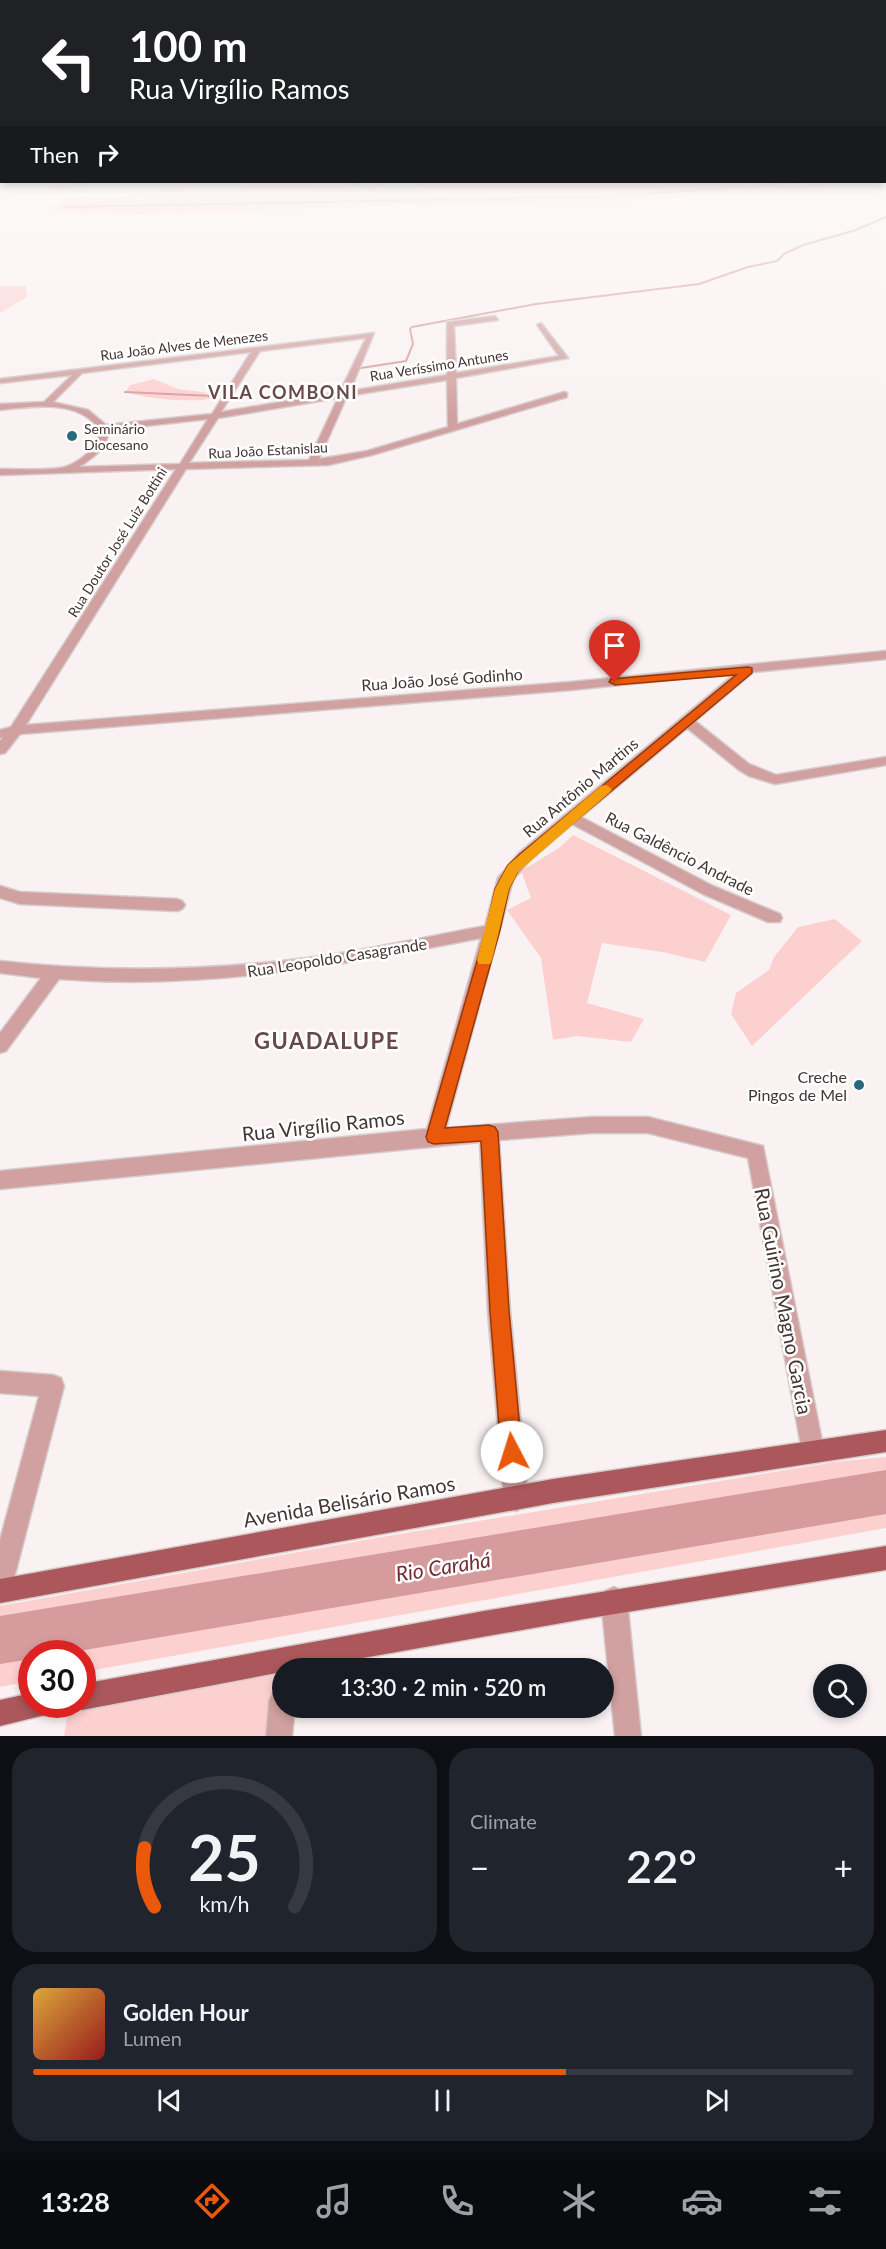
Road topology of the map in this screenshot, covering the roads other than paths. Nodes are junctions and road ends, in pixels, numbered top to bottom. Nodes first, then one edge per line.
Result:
1 (495, 318) dead end
2 (541, 325) dead end
3 (257, 349) junction
4 (80, 371) junction
5 (452, 377) junction
6 (0, 381) edge
7 (344, 395) junction
8 (564, 395) dead end
9 (46, 404) junction
10 (0, 407) edge
11 (214, 416) junction
12 (104, 428) junction
13 (453, 428) junction
14 (312, 464) junction
15 (182, 468) junction
16 (67, 470) junction
17 (0, 472) edge
18 (886, 655) edge
19 (748, 670) junction
20 (687, 721) junction
21 (16, 730) junction
22 (0, 734) edge
23 (0, 750) edge
24 (886, 761) edge
25 (572, 818) junction
26 (0, 892) edge
27 (177, 905) dead end
28 (774, 918) dead end
29 (493, 930) junction
30 (0, 967) edge
31 (55, 972) junction
32 (0, 1046) edge
33 (489, 1132) junction
34 (434, 1137) junction
35 (756, 1152) joint
36 (0, 1180) edge
37 (0, 1382) edge
38 (886, 1441) edge
39 (813, 1450) junction
40 (516, 1498) junction
41 (886, 1558) edge
42 (0, 1586) edge
43 (0, 1591) edge
44 (615, 1600) junction
45 (311, 1658) edge
46 (272, 1665) edge
47 (96, 1695) edge
48 (18, 1709) edge
49 (0, 1713) edge
50 (281, 1718) edge
51 (279, 1736) edge
52 (628, 1736) edge

1 - 5 street
2 - 5 street, Rua Veríssimo Antunes
3 - 4 street, Rua João Alves de Menezes
3 - 7 street, Rua João Alves de Menezes
3 - 11 street, Rua Doutor José Luiz Bottini
4 - 6 street, Rua João Alves de Menezes
4 - 9 street
5 - 7 street, Rua Veríssimo Antunes
5 - 13 street
7 - 11 street, Rua Veríssimo Antunes
7 - 14 street
8 - 13 street, Rua João Estanislau
9 - 10 street
9 - 12 street
11 - 12 street, Rua Veríssimo Antunes
11 - 15 street, Rua Doutor José Luiz Bottini
12 - 16 street
13 - 14 street, Rua João Estanislau
14 - 15 street, Rua João Estanislau
15 - 16 street, Rua João Estanislau
15 - 21 street, Rua Doutor José Luiz Bottini
16 - 17 street, Rua João Estanislau
18 - 19 street, Rua João José Godinho
19 - 20 street, Rua Antônio Martins
19 - 21 street, Rua João José Godinho
20 - 24 street
20 - 25 street, Rua Antônio Martins
21 - 22 street, Rua João José Godinho
21 - 23 street, Rua Doutor José Luiz Bottini
25 - 28 street, Rua Galdêncio Andrade
25 - 29 street, Rua Antônio Martins
26 - 27 street
29 - 31 street, Rua Leopoldo Casagrande
29 - 34 street, Rua Antônio Martins
30 - 31 street, Rua Leopoldo Casagrande
31 - 32 street
33 - 34 street, Rua Virgílio Ramos
33 - 35 street, Rua Virgílio Ramos
33 - 40 street
34 - 36 street, Rua Virgílio Ramos
35 - 39 street, Rua Guirino Magno Garcia
37 - 42 street
38 - 39 main road, Avenida Belisário Ramos
39 - 40 main road, Avenida Belisário Ramos
40 - 43 main road, Avenida Belisário Ramos
41 - 44 main road
44 - 45 main road
44 - 52 street
46 - 47 main road
48 - 49 main road
50 - 51 street

